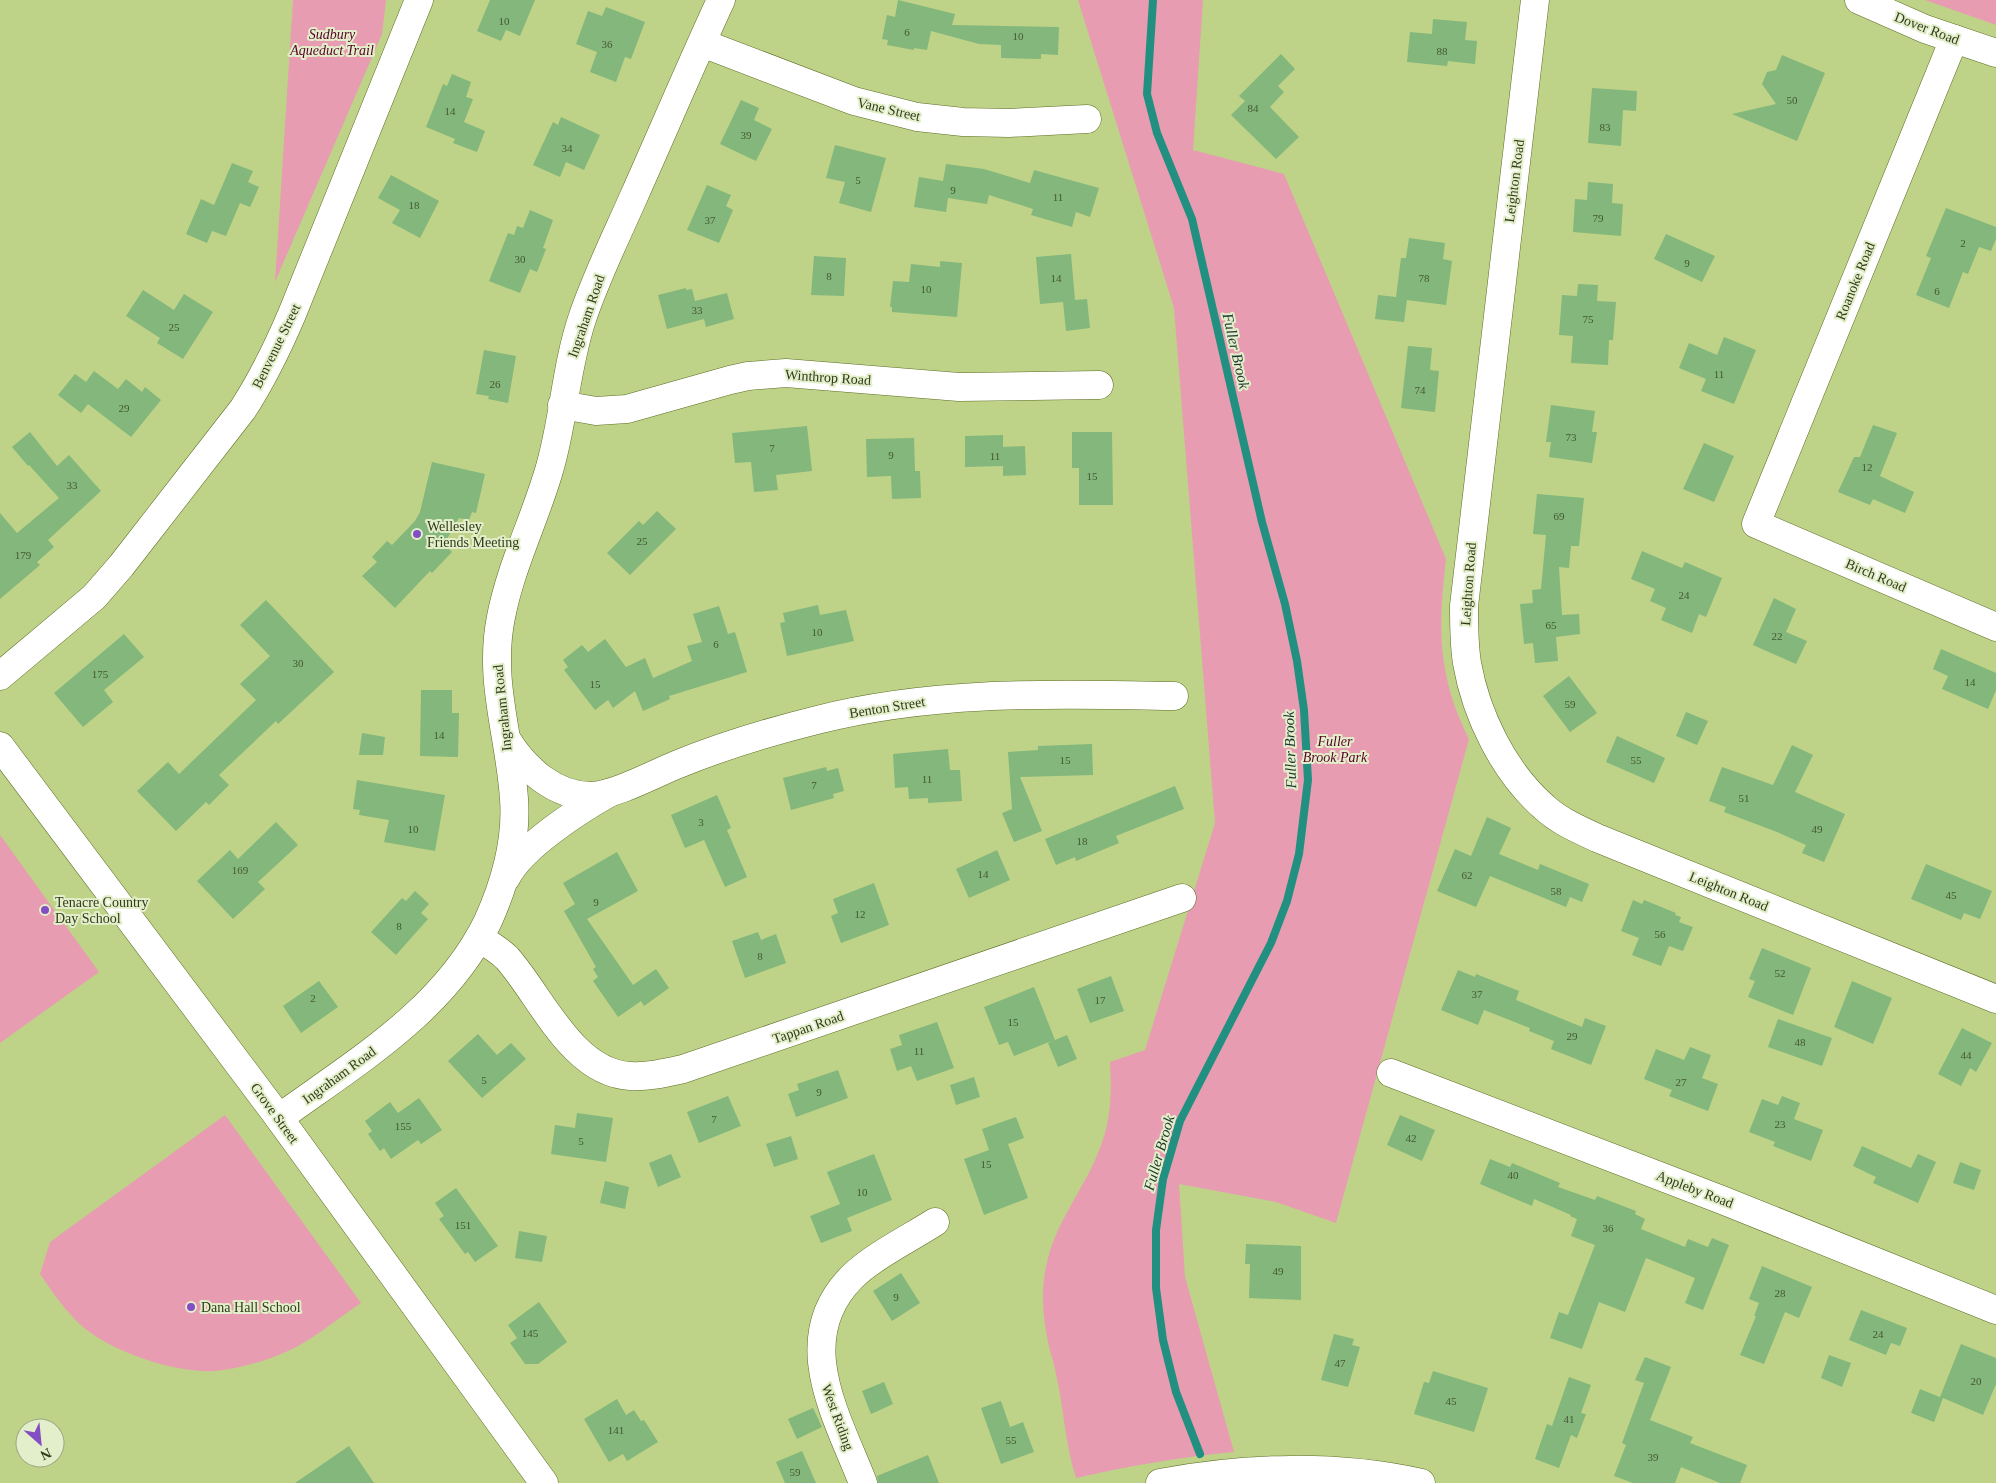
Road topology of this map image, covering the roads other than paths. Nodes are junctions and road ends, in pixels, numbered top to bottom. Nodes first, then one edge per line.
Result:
1 (419, 0) edge
2 (721, 0) edge
3 (1535, 0) edge
4 (1859, 0) edge
5 (1954, 39) junction
6 (702, 43) junction
7 (1996, 53) edge
8 (1088, 118) dead end
9 (1099, 385) dead end
10 (562, 405) junction
11 (1756, 524) joint
12 (1996, 627) edge
13 (0, 676) edge
14 (1174, 696) dead end
15 (504, 735) junction
16 (0, 746) edge
17 (613, 791) junction
18 (501, 889) junction
19 (1182, 898) dead end
20 (480, 938) junction
21 (1996, 999) edge
22 (1391, 1073) dead end
23 (279, 1118) junction
24 (935, 1222) dead end
25 (1996, 1310) edge
26 (544, 1483) edge
27 (863, 1483) edge
28 (1160, 1483) edge
29 (1421, 1483) edge

1 - 13 street, Benvenue Street
2 - 6 street, Ingraham Road
3 - 21 street, Leighton Road
4 - 5 street, Dover Road
5 - 7 street, Dover Road
5 - 11 street, Roanoke Road
6 - 8 street, Vane Street
6 - 10 street, Ingraham Road
9 - 10 street, Winthrop Road
10 - 15 street, Ingraham Road
11 - 12 street, Birch Road
14 - 17 street, Benton Street
15 - 17 street, Benton Street
15 - 18 street, Ingraham Road
16 - 23 street, Grove Street
17 - 18 street, Benton Street
18 - 20 street, Ingraham Road
19 - 20 street, Tappan Road
20 - 23 street, Ingraham Road
22 - 25 street, Appleby Road
23 - 26 street, Grove Street
24 - 27 street, West Riding
28 - 29 street

